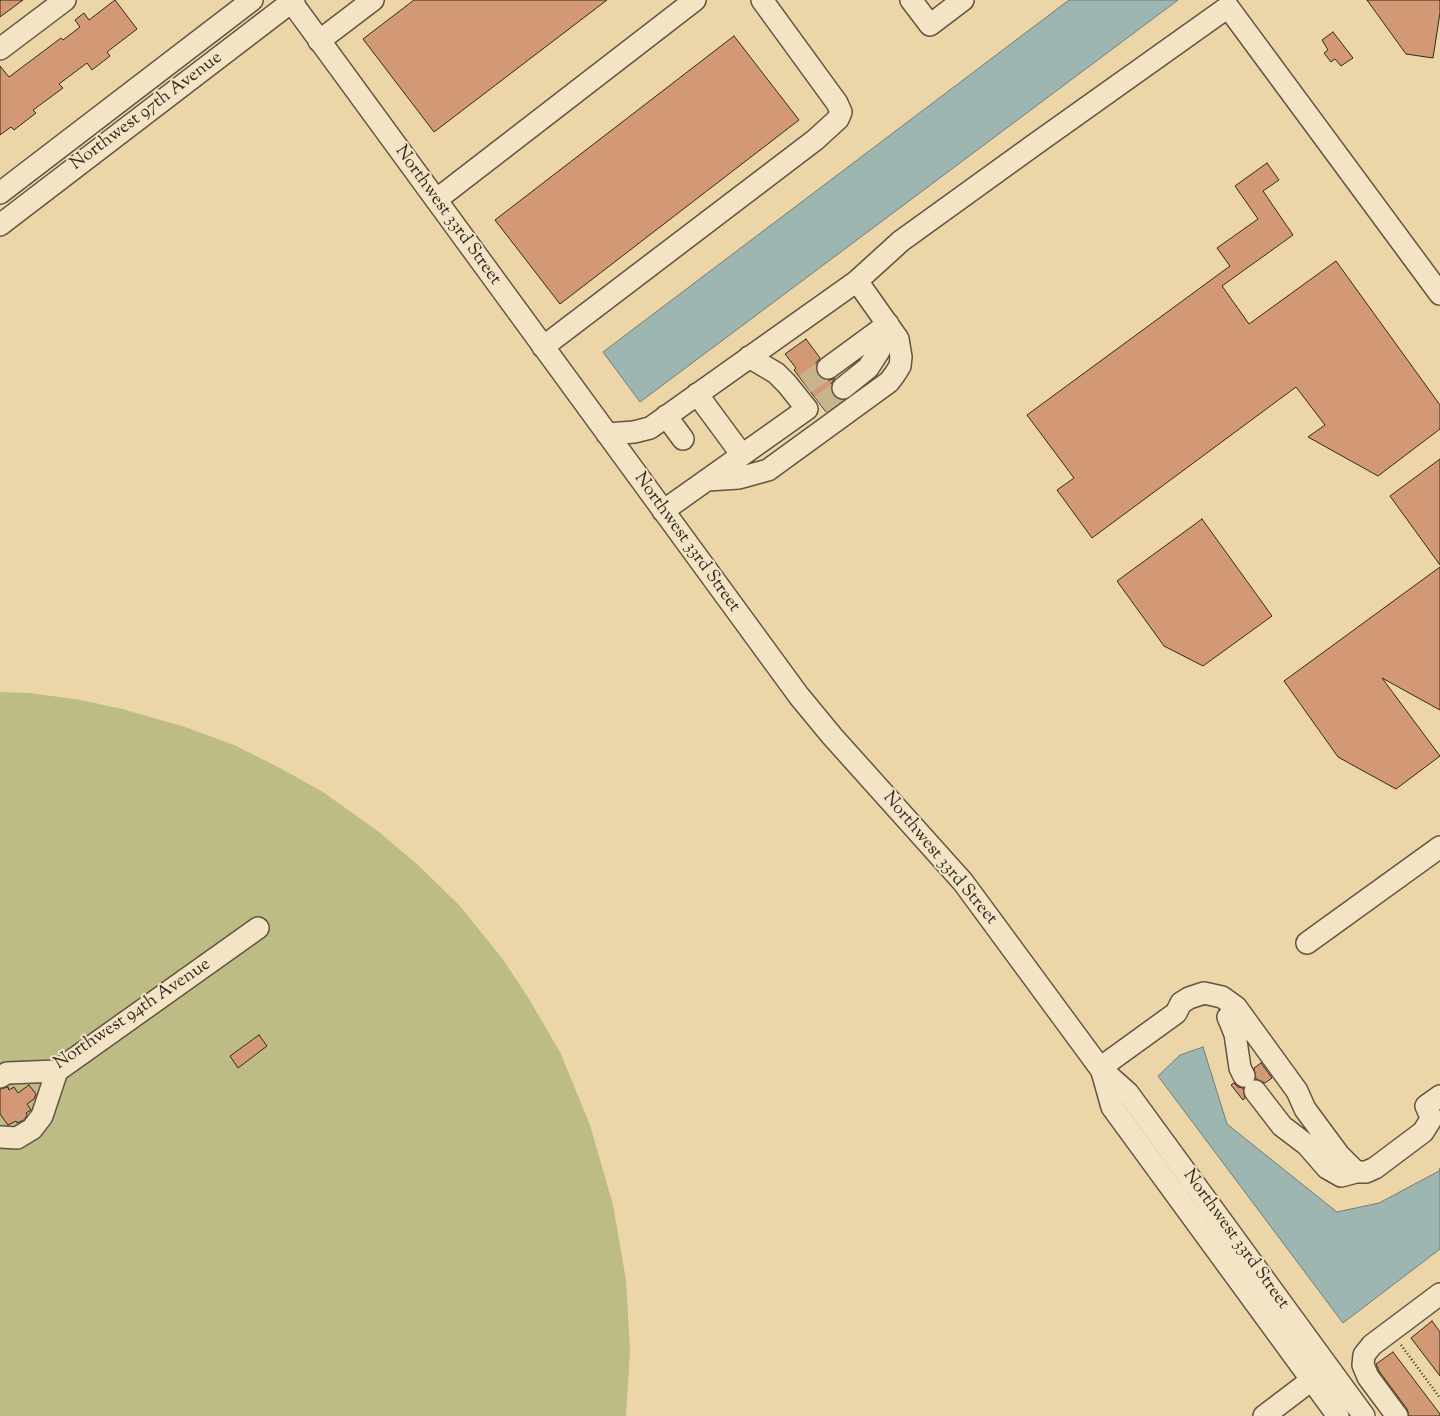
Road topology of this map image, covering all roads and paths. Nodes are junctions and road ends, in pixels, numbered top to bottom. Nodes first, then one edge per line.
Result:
1 (65, 0) edge
2 (252, 0) edge
3 (373, 0) edge
4 (695, 0) edge
5 (762, 0) edge
6 (911, 0) edge
7 (963, 0) edge
8 (290, 1) edge
9 (319, 41) junction
10 (0, 49) edge
11 (0, 193) edge
12 (436, 200) junction
13 (0, 225) edge
14 (857, 281) junction
15 (1440, 294) edge
16 (888, 324) junction
17 (544, 347) junction
18 (749, 357) junction
19 (828, 368) tunnel mouth
20 (843, 388) tunnel mouth
21 (697, 394) junction
22 (812, 409) junction
23 (666, 416) junction
24 (822, 430) junction
25 (607, 434) junction
26 (683, 439) dead end
27 (742, 455) junction
28 (706, 480) junction
29 (663, 511) junction
30 (1440, 846) edge
31 (258, 928) dead end
32 (1307, 943) dead end
33 (1176, 1013) junction
34 (1228, 1017) junction
35 (1100, 1068) junction
36 (57, 1071) junction
37 (0, 1077) edge
38 (1433, 1101) edge
39 (1305, 1109) junction
40 (1282, 1126) junction
41 (0, 1136) edge
42 (1356, 1172) junction
43 (1437, 1302) edge
44 (1398, 1340) dead end
45 (1329, 1368) junction
46 (1311, 1380) junction
47 (1440, 1398) edge
48 (1264, 1416) edge
49 (1338, 1416) edge
50 (1364, 1416) edge
51 (1397, 1416) edge

1 - 10 street
2 - 11 street, Northwest 97th Avenue
3 - 9 street
4 - 12 street
5 - 17 street
6 - 7 street
8 - 9 street, Northwest 33rd Street
8 - 13 street, Northwest 97th Avenue
9 - 12 street, Northwest 33rd Street
12 - 17 street, Northwest 33rd Street
14 - 15 street
14 - 16 street
14 - 18 street
16 - 19 street
16 - 20 street
16 - 24 street
17 - 25 street, Northwest 33rd Street
18 - 21 street
18 - 22 street
21 - 23 street
21 - 27 street
22 - 24 street
22 - 27 street
23 - 25 street
23 - 26 street
24 - 28 street
25 - 29 street, Northwest 33rd Street
27 - 28 street
28 - 29 street
29 - 35 street, Northwest 33rd Street
30 - 32 street
31 - 36 street, Northwest 94th Avenue
33 - 34 street
33 - 35 street
33 - 39 street
34 - 39 street
34 - 40 street
35 - 45 street, Northwest 33rd Street
35 - 46 street, Northwest 33rd Street
36 - 37 street, Northwest 94th Avenue
36 - 41 street
38 - 42 street
39 - 40 street
39 - 42 street
40 - 42 street
43 - 51 street
44 - 47 path
45 - 46 street
45 - 50 street, Northwest 33rd Street
46 - 48 street
46 - 49 street, Northwest 33rd Street

